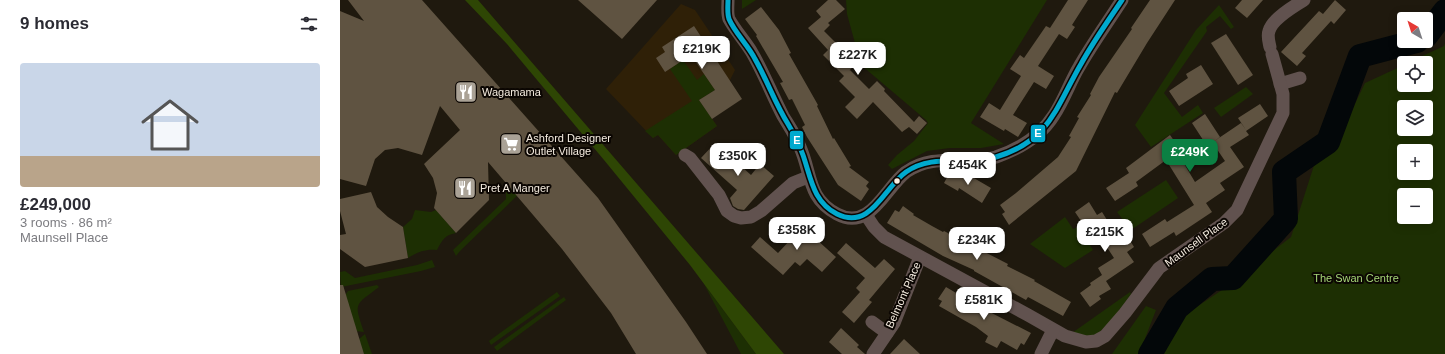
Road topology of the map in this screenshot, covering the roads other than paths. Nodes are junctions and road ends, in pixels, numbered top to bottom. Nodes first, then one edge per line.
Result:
1 (728, 0) edge
2 (1122, 0) edge
3 (1304, 0) edge
4 (1300, 78) dead end
5 (1280, 84) junction
6 (684, 154) dead end
7 (808, 177) junction
8 (866, 215) junction
9 (920, 257) junction
10 (872, 322) dead end
11 (1053, 330) junction
12 (886, 333) junction
13 (873, 354) edge
14 (1041, 354) edge

1 - 7 street
2 - 8 street
3 - 5 street, Maunsell Place
4 - 5 street
5 - 11 street, Maunsell Place
6 - 7 street
7 - 8 street
8 - 9 street, Maunsell Place
9 - 11 street, Maunsell Place
9 - 12 street, Belmont Place
10 - 12 street, Belmont Place
11 - 14 street
12 - 13 street, Belmont Place

